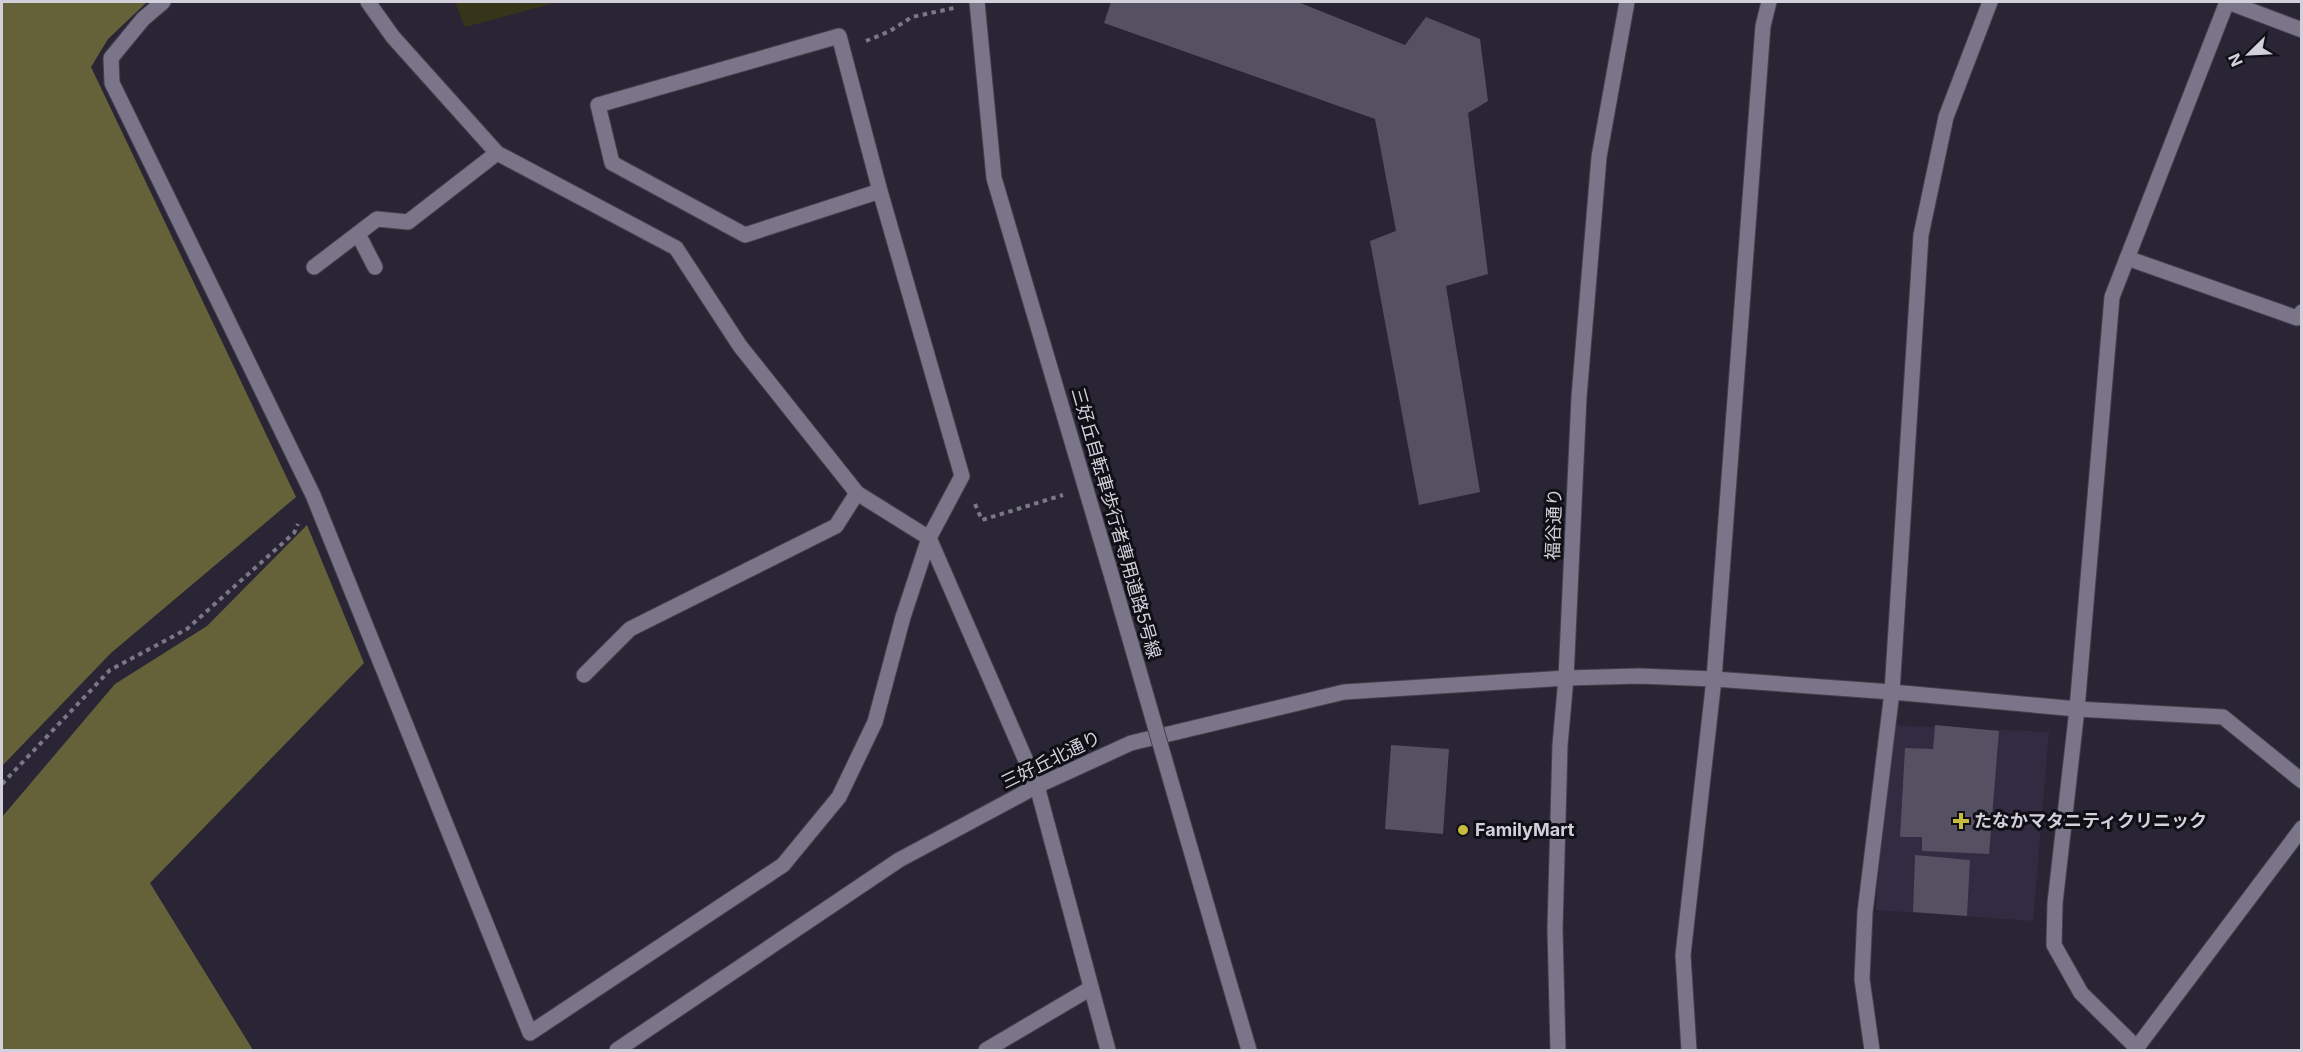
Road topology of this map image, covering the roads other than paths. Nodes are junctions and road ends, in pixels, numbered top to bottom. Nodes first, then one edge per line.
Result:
1 (163, 2) edge
2 (368, 2) edge
3 (977, 2) edge
4 (1627, 2) edge
5 (1769, 2) edge
6 (1990, 2) edge
7 (2227, 2) edge
8 (2301, 30) edge
9 (497, 153) junction
10 (880, 191) junction
11 (358, 234) junction
12 (2127, 258) junction
13 (314, 267) dead end
14 (375, 267) dead end
15 (2301, 312) edge
16 (857, 493) junction
17 (929, 538) junction
18 (584, 675) dead end
19 (1566, 678) junction
20 (1714, 679) junction
21 (1892, 692) junction
22 (2077, 709) junction
23 (2301, 782) edge
24 (1036, 786) junction
25 (2301, 828) edge
26 (1091, 988) junction
27 (2136, 1049) edge
28 (617, 1050) edge
29 (986, 1050) edge
30 (1108, 1050) edge
31 (1249, 1050) edge
32 (1558, 1050) edge
33 (1689, 1050) edge
34 (1872, 1050) edge

1 - 17 street
2 - 9 street
3 - 31 street, 三好丘自転車歩行者専用道路5号線, bridge
4 - 19 street, 福谷通り
5 - 20 street
6 - 21 street
7 - 8 street
7 - 12 street
9 - 11 street
9 - 16 street
10 - 10 street
10 - 17 street
11 - 13 street
11 - 14 street
12 - 15 street
12 - 22 street
16 - 17 street
16 - 18 street
17 - 24 street
19 - 20 street, 三好丘北通り
19 - 24 street, 三好丘北通り
19 - 32 street, 福谷通り
20 - 21 street, 三好丘北通り
20 - 33 street
21 - 22 street, 三好丘北通り
21 - 34 street
22 - 23 street, 三好丘北通り
22 - 27 street
24 - 26 street
24 - 28 street, 三好丘北通り
25 - 27 street
26 - 29 street
26 - 30 street

